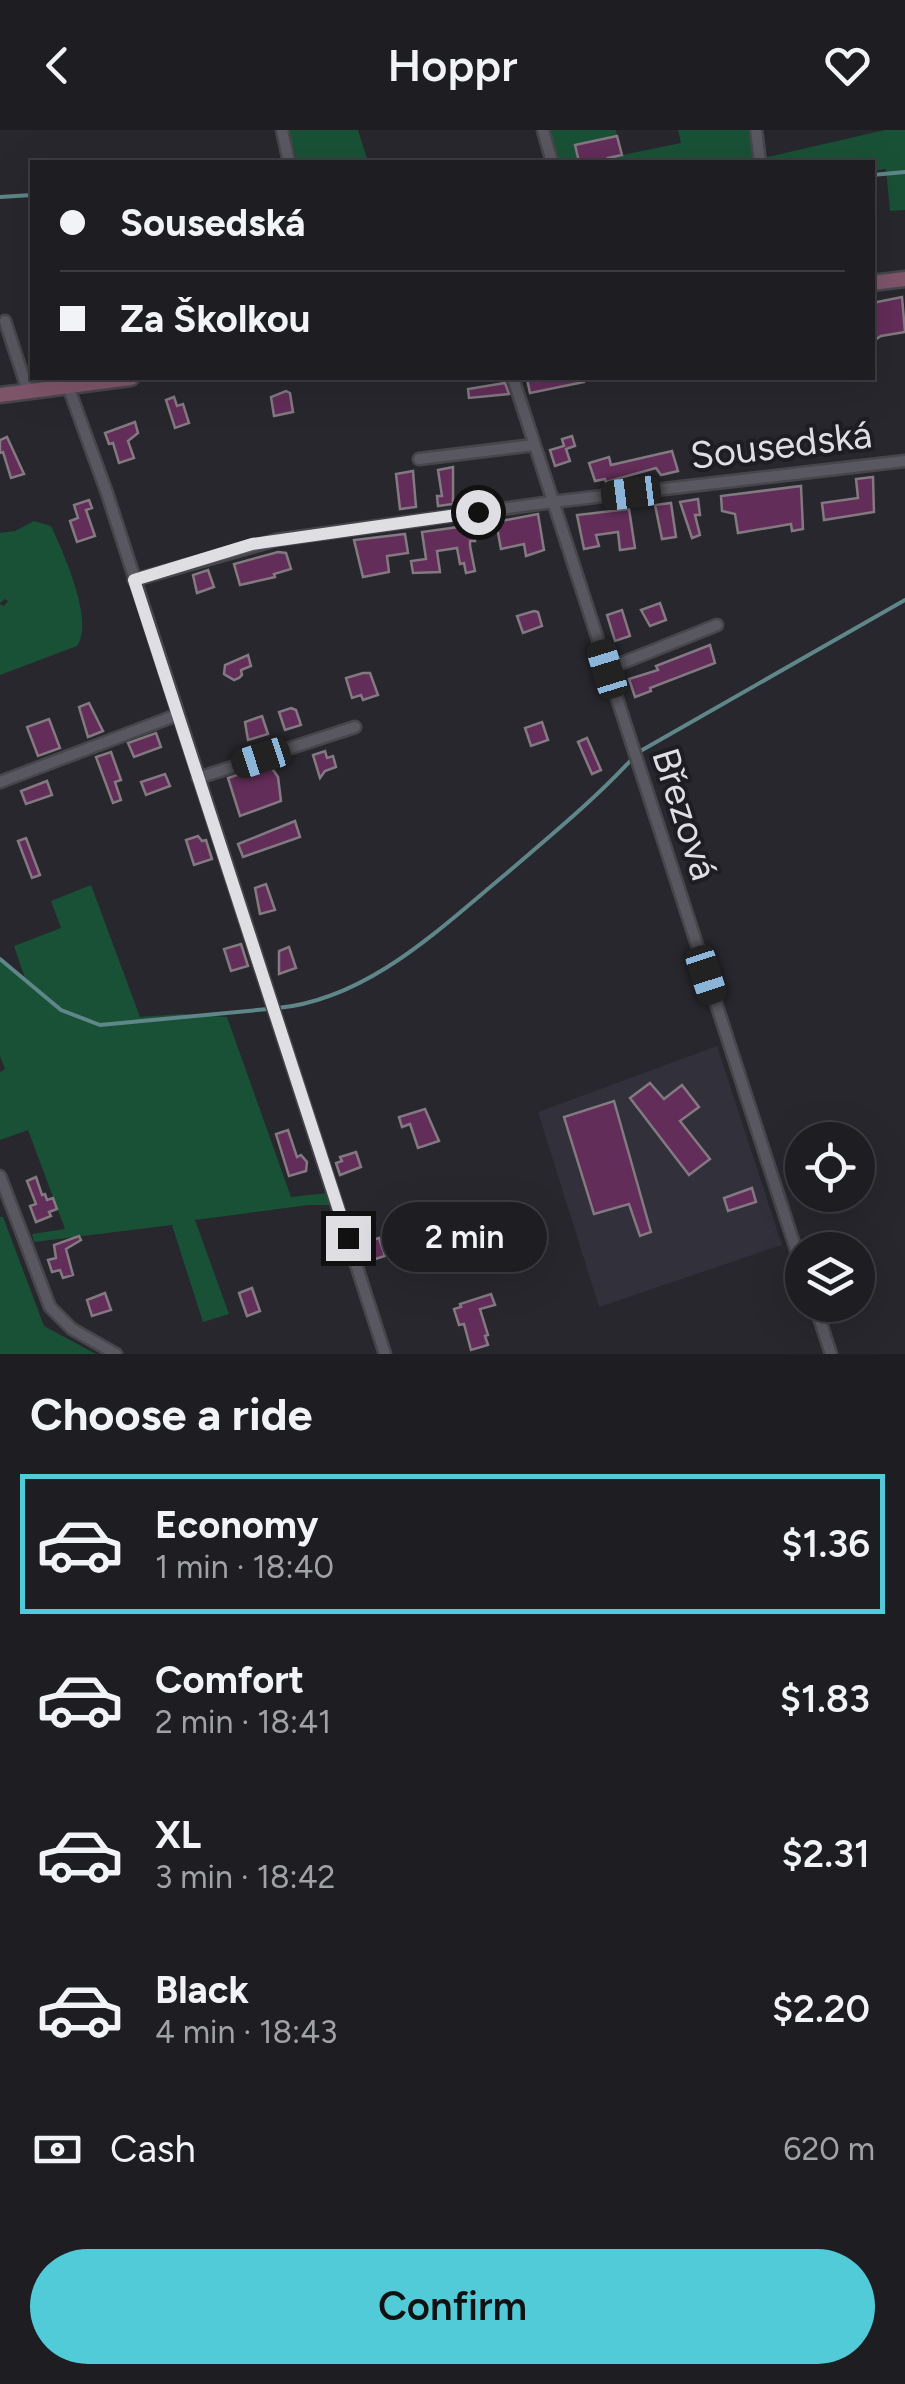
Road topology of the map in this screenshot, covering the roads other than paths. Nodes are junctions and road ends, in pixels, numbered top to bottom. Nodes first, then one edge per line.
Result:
1 (282, 130) edge
2 (543, 130) edge
3 (756, 130) edge
4 (289, 160) edge
5 (551, 160) edge
6 (760, 160) edge
7 (905, 279) edge
8 (875, 282) edge
9 (5, 321) dead end
10 (115, 380) edge
11 (514, 380) edge
12 (68, 386) junction
13 (28, 391) junction
14 (0, 395) edge
15 (534, 444) junction
16 (420, 460) dead end
17 (905, 461) edge
18 (552, 502) junction
19 (134, 580) junction
20 (717, 625) dead end
21 (607, 669) junction
22 (177, 714) junction
23 (356, 727) dead end
24 (198, 778) junction
25 (0, 782) edge
26 (0, 1176) edge
27 (0, 1212) edge
28 (13, 1213) junction
29 (790, 1232) edge
30 (821, 1322) edge
31 (116, 1354) edge
32 (386, 1354) edge
33 (831, 1354) edge

1 - 4 street
2 - 5 street
3 - 6 street
7 - 8 main road
9 - 13 street
10 - 12 main road
11 - 15 street, Březová
12 - 13 main road
12 - 19 street
13 - 14 main road
15 - 16 street
15 - 18 street, Březová
17 - 18 street, Sousedská
18 - 19 street, Sousedská
18 - 21 street, Březová
19 - 22 street
20 - 21 street
21 - 29 street, Březová
22 - 24 street
22 - 25 street
23 - 24 street
24 - 32 street
26 - 28 street
27 - 28 street
28 - 31 street
30 - 33 street

